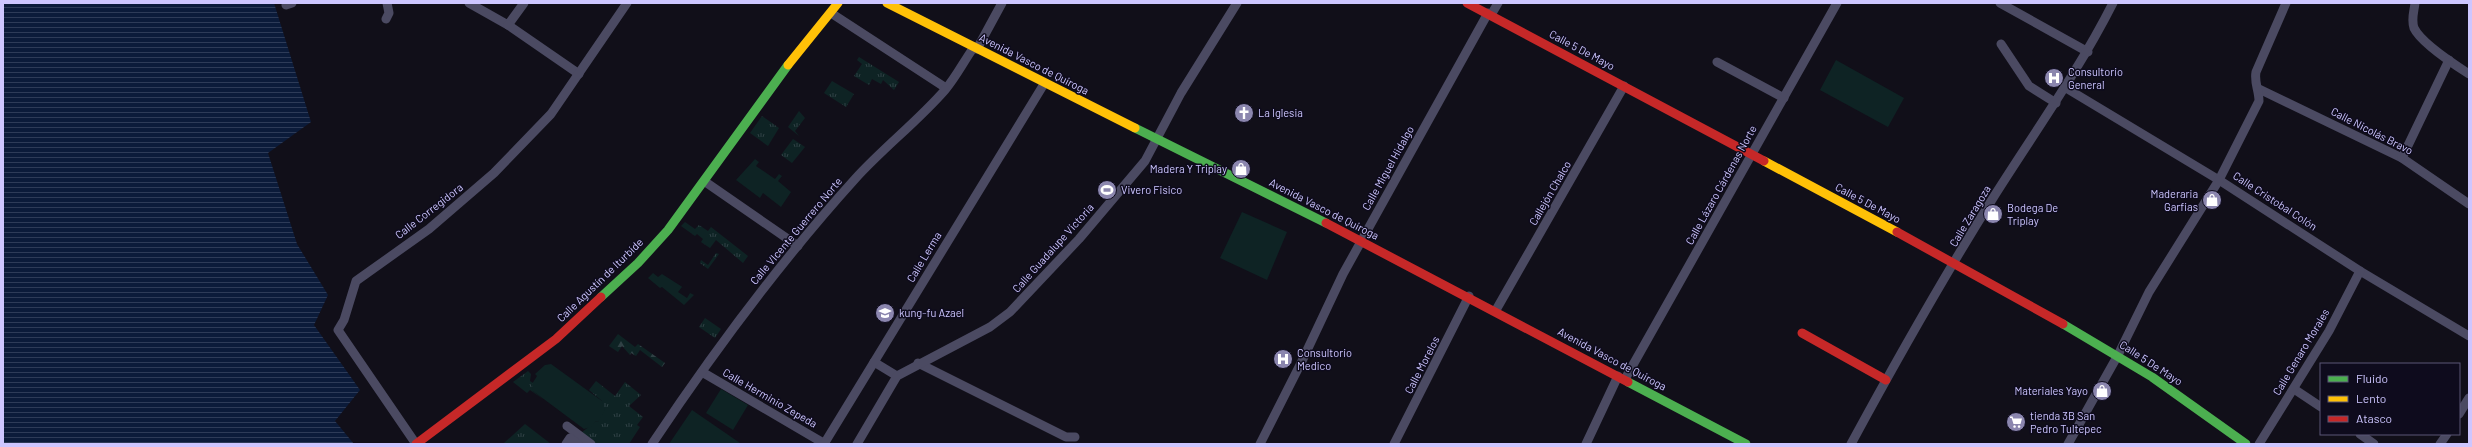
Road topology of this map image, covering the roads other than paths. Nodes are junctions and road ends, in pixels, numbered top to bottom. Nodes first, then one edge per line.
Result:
1 (387, 3) edge
2 (469, 3) edge
3 (524, 3) edge
4 (627, 3) edge
5 (838, 3) edge
6 (887, 3) edge
7 (1002, 3) edge
8 (1237, 3) edge
9 (1467, 3) edge
10 (1498, 3) edge
11 (1837, 3) edge
12 (2000, 3) edge
13 (2113, 3) edge
14 (2286, 3) edge
15 (2415, 3) edge
16 (831, 14) junction
17 (1490, 14) junction
18 (386, 19) dead end
19 (508, 25) junction
20 (2001, 44) dead end
21 (976, 48) junction
22 (2088, 52) junction
23 (2449, 60) junction
24 (1717, 62) dead end
25 (579, 74) junction
26 (2469, 74) edge
27 (1044, 84) junction
28 (1624, 86) junction
29 (946, 88) junction
30 (2066, 88) junction
31 (2259, 89) junction
32 (1784, 98) junction
33 (2056, 103) junction
34 (1156, 139) junction
35 (1752, 155) junction
36 (2402, 158) junction
37 (2219, 180) junction
38 (704, 181) junction
39 (2469, 204) edge
40 (1361, 241) junction
41 (798, 246) junction
42 (1955, 263) junction
43 (2360, 271) junction
44 (1469, 296) junction
45 (1496, 310) junction
46 (1802, 333) dead end
47 (2469, 336) edge
48 (2118, 355) junction
49 (874, 362) junction
50 (918, 363) junction
51 (702, 372) junction
52 (897, 376) junction
53 (1622, 378) junction
54 (1886, 380) junction
55 (2294, 389) junction
56 (2469, 398) edge
57 (2320, 406) edge
58 (2460, 412) edge
59 (568, 426) dead end
60 (2361, 435) edge
61 (2446, 435) edge
62 (1075, 437) dead end
63 (416, 444) edge
64 (566, 444) edge
65 (578, 444) edge
66 (591, 444) edge
67 (652, 444) edge
68 (824, 444) edge
69 (857, 444) edge
70 (1260, 444) edge
71 (1394, 444) edge
72 (1586, 444) edge
73 (1746, 444) edge
74 (1851, 444) edge
75 (2068, 444) edge
76 (2246, 444) edge
77 (2259, 444) edge
78 (2374, 444) edge
79 (2440, 444) edge

1 - 18 street
2 - 19 street
3 - 19 street
4 - 25 street, Calle Corregidora
5 - 16 street, Calle Agustín de Iturbide
6 - 21 street, Avenida Vasco de Quiroga
7 - 21 street, Calle VIcente Guerrero Norte
8 - 34 street, Calle Guadalupe Victoria
9 - 17 street, Calle 5 De Mayo
10 - 17 street, Calle Miguel Hidalgo
11 - 32 street, Calle Lázaro Cárdenas Norte
12 - 22 street
13 - 22 street, Calle Zaragoza
14 - 31 street
15 - 23 street
16 - 29 street
16 - 38 street, Calle Agustín de Iturbide
17 - 28 street, Calle 5 De Mayo
17 - 40 street, Calle Miguel Hidalgo
19 - 25 street
20 - 33 street
21 - 27 street, Avenida Vasco de Quiroga
21 - 29 street, Calle VIcente Guerrero Norte
22 - 30 street, Calle Zaragoza
23 - 26 street
23 - 36 street
24 - 32 street
25 - 63 street, Calle Corregidora
27 - 34 street, Avenida Vasco de Quiroga
27 - 49 street, Calle Lerma
28 - 35 street, Calle 5 De Mayo
28 - 45 street, Callejón Chalco
29 - 41 street, Calle VIcente Guerrero Norte
30 - 33 street, Calle Zaragoza
30 - 37 street, Calle Cristobal Colón
31 - 36 street, Calle Nicolás Bravo
31 - 37 street
32 - 35 street, Calle Lázaro Cárdenas Norte
33 - 42 street, Calle Zaragoza
34 - 40 street, Avenida Vasco de Quiroga
34 - 50 street, Calle Guadalupe Victoria
35 - 42 street, Calle 5 De Mayo
35 - 53 street, Calle Lázaro Cárdenas Norte
36 - 39 street, Calle Nicolás Bravo
37 - 43 street, Calle Cristobal Colón
37 - 48 street
38 - 41 street
38 - 63 street, Calle Agustín de Iturbide
40 - 44 street, Avenida Vasco de Quiroga
40 - 70 street, Calle Miguel Hidalgo
41 - 51 street, Calle VIcente Guerrero Norte
42 - 48 street, Calle 5 De Mayo
42 - 54 street, Calle Zaragoza
43 - 47 street, Calle Cristobal Colón
43 - 55 street, Calle Genaro Morales
44 - 45 street, Avenida Vasco de Quiroga
44 - 71 street, Calle Morelos
45 - 53 street, Avenida Vasco de Quiroga
46 - 54 street
48 - 75 street
48 - 76 street, Calle 5 De Mayo
49 - 52 street
49 - 68 street, Calle Lerma
50 - 52 street, Calle Guadalupe Victoria
50 - 62 street
51 - 67 street, Calle VIcente Guerrero Norte
51 - 68 street, Calle Herminio Zepeda
52 - 69 street, Calle Guadalupe Victoria
53 - 72 street, Calle Lázaro Cárdenas Norte
53 - 73 street, Avenida Vasco de Quiroga
54 - 74 street, Calle Zaragoza
55 - 57 street
55 - 77 street, Calle Genaro Morales
56 - 58 street
59 - 66 street
60 - 78 street
61 - 79 street
64 - 65 street

